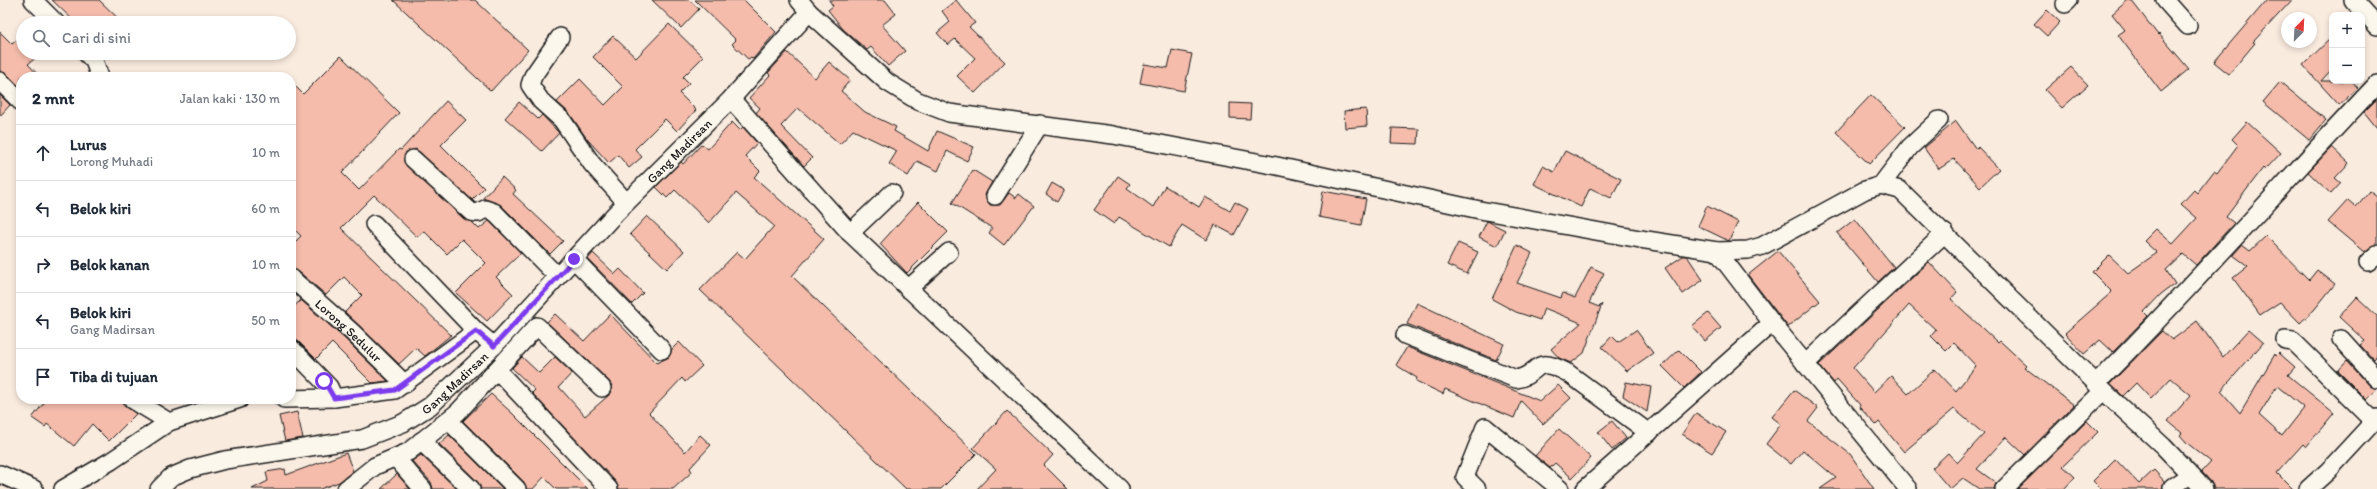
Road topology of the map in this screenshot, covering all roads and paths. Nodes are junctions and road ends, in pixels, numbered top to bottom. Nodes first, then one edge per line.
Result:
1 (33, 0) edge
2 (2165, 0) edge
3 (2353, 0) edge
4 (804, 6) edge
5 (49, 16) edge
6 (2188, 26) dead end
7 (2377, 26) edge
8 (560, 37) dead end
9 (93, 60) edge
10 (98, 72) edge
11 (0, 81) edge
12 (2377, 84) edge
13 (16, 97) edge
14 (731, 99) junction
15 (1940, 120) dead end
16 (1040, 124) junction
17 (413, 158) dead end
18 (1881, 185) junction
19 (892, 193) dead end
20 (995, 196) dead end
21 (626, 202) junction
22 (374, 224) dead end
23 (850, 233) junction
24 (1945, 233) junction
25 (1717, 251) junction
26 (949, 252) dead end
27 (574, 259) junction
28 (557, 276) junction
29 (296, 282) edge
30 (908, 289) junction
31 (523, 312) junction
32 (1772, 323) junction
33 (537, 326) junction
34 (476, 331) junction
35 (1405, 335) dead end
36 (2341, 339) dead end
37 (2285, 340) dead end
38 (494, 346) junction
39 (662, 350) dead end
40 (296, 353) edge
41 (1805, 364) junction
42 (497, 370) junction
43 (2377, 379) edge
44 (404, 384) junction
45 (2100, 387) junction
46 (602, 388) dead end
47 (334, 398) junction
48 (296, 399) edge
49 (140, 404) edge
50 (225, 404) edge
51 (2375, 419) edge
52 (448, 420) junction
53 (169, 422) junction
54 (1649, 433) junction
55 (422, 441) junction
56 (396, 458) junction
57 (0, 474) edge
58 (2190, 475) junction
59 (2172, 487) dead end
60 (34, 489) edge
61 (63, 489) edge
62 (159, 489) edge
63 (346, 489) edge
64 (423, 489) edge
65 (471, 489) edge
66 (517, 489) edge
67 (609, 489) edge
68 (1120, 489) edge
69 (1477, 489) edge
70 (1560, 489) edge
71 (1585, 489) edge
72 (1908, 489) edge
73 (2004, 489) edge
74 (2204, 489) edge
75 (2308, 489) edge

1 - 5 street
2 - 6 street
3 - 7 street
4 - 14 street, Gang Madirsan
4 - 16 street
8 - 21 street
9 - 10 street
11 - 13 street
12 - 45 street
14 - 21 street, Gang Madirsan
14 - 23 street
15 - 18 street
16 - 20 street
16 - 25 street
17 - 28 street
18 - 24 street
18 - 25 street
19 - 23 street
21 - 27 street, Gang Madirsan
22 - 34 street
23 - 30 street
24 - 41 street
24 - 45 street
25 - 32 street
26 - 30 street
27 - 28 street, Gang Madirsan
27 - 39 street
28 - 31 street, Gang Madirsan
29 - 44 street, Lorong Sedulur
30 - 68 street
31 - 33 street
31 - 38 street, Gang Madirsan
32 - 41 street
32 - 54 street
33 - 42 street
33 - 46 street
34 - 38 street
34 - 44 street
35 - 54 street
36 - 43 street
37 - 51 street
38 - 62 street, Gang Madirsan
40 - 47 street
41 - 72 street
42 - 52 street
42 - 67 street
44 - 47 street
45 - 58 street
45 - 73 street
47 - 48 street
49 - 53 street
50 - 53 street
51 - 75 street
52 - 55 street
52 - 66 street
53 - 61 street
54 - 71 street
55 - 56 street
55 - 65 street
56 - 63 street
56 - 64 street
57 - 60 street
58 - 59 street
58 - 74 street
69 - 70 street

